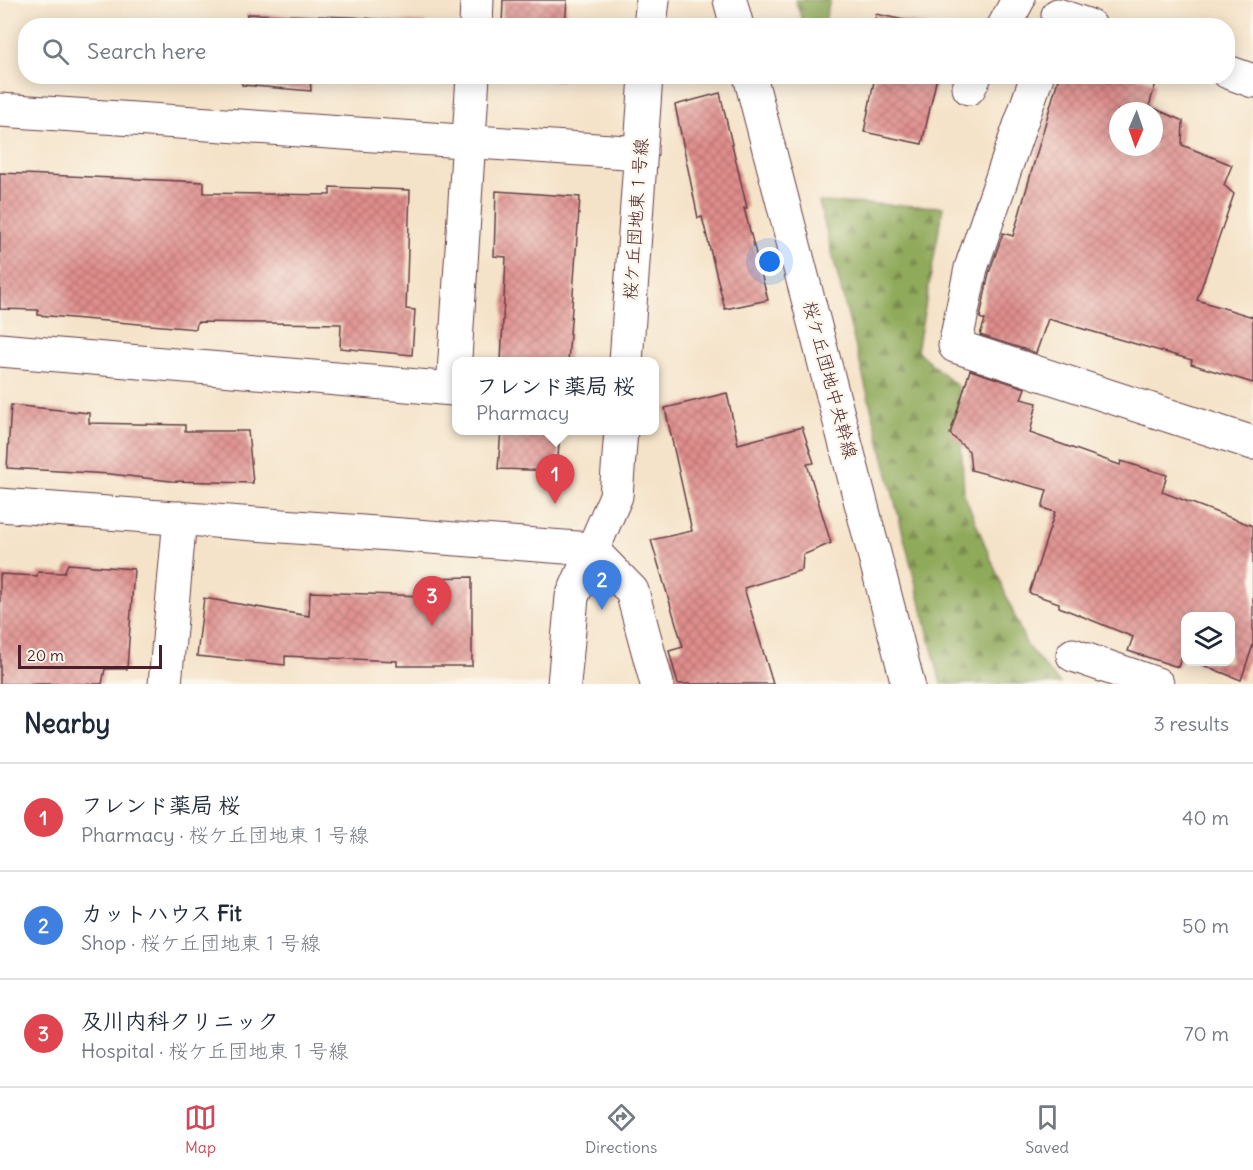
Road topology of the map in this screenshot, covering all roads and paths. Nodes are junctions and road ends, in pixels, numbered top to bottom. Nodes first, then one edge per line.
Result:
1 (477, 0) edge
2 (653, 0) edge
3 (730, 0) edge
4 (1018, 0) edge
5 (476, 18) edge
6 (651, 18) edge
7 (735, 18) edge
8 (1008, 18) edge
9 (1235, 75) edge
10 (1253, 81) edge
11 (473, 84) edge
12 (645, 84) edge
13 (752, 84) edge
14 (1034, 84) edge
15 (0, 110) edge
16 (469, 141) junction
17 (641, 153) junction
18 (0, 350) edge
19 (455, 357) edge
20 (626, 357) edge
21 (452, 389) edge
22 (621, 435) edge
23 (1253, 443) edge
24 (0, 505) edge
25 (180, 518) junction
26 (591, 549) junction
27 (1073, 655) dead end
28 (165, 684) edge
29 (564, 684) edge
30 (657, 684) edge
31 (908, 684) edge
32 (1157, 684) edge

1 - 5 street
2 - 6 street
3 - 7 street
4 - 8 street
9 - 10 street
11 - 16 street
12 - 17 street, 桜ケ丘団地東１号線
13 - 31 street, 桜ケ丘団地中央幹線
14 - 23 street
15 - 16 street
16 - 17 street
16 - 19 street
17 - 20 street, 桜ケ丘団地東１号線
18 - 21 street
22 - 26 street
24 - 25 street
25 - 26 street
25 - 28 street
26 - 29 street
26 - 30 street
27 - 32 street

